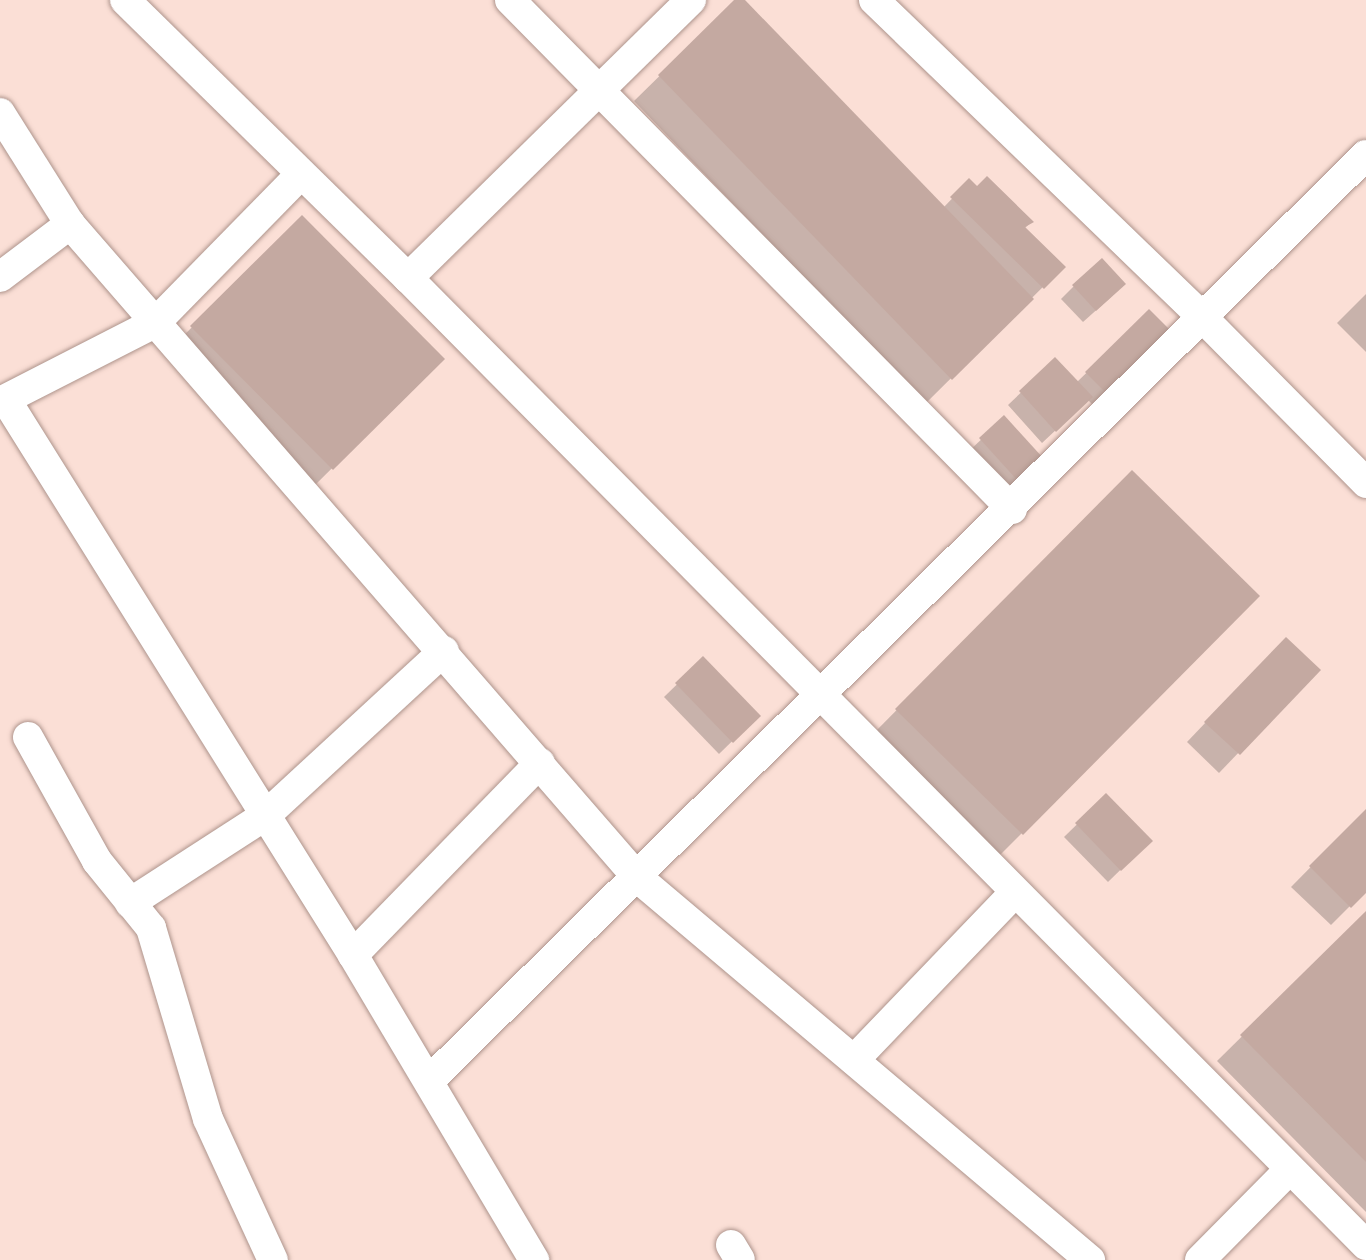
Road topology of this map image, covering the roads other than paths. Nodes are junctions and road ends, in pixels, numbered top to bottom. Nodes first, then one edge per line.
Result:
1 (125, 0) edge
2 (510, 0) edge
3 (691, 0) edge
4 (874, 0) edge
5 (601, 90) junction
6 (0, 113) edge
7 (1366, 155) edge
8 (301, 174) junction
9 (70, 224) junction
10 (0, 277) edge
11 (408, 278) junction
12 (1203, 318) junction
13 (156, 322) junction
14 (3, 401) edge
15 (1366, 483) edge
16 (1012, 509) junction
17 (444, 651) junction
18 (818, 695) junction
19 (28, 737) dead end
20 (540, 763) junction
21 (266, 815) junction
22 (638, 878) junction
23 (1014, 893) junction
24 (130, 903) junction
25 (353, 955) junction
26 (854, 1060) junction
27 (430, 1080) junction
28 (1290, 1169) junction
29 (1366, 1245) edge
30 (273, 1260) edge
31 (534, 1260) edge
32 (1090, 1260) edge
33 (1200, 1260) edge

1 - 8 street
2 - 5 street
3 - 5 street
4 - 12 street
5 - 11 street
5 - 16 street
6 - 9 street
7 - 12 street
8 - 11 street
8 - 13 street
9 - 10 street
9 - 13 street
11 - 18 street
12 - 15 street
12 - 16 street
13 - 14 street
13 - 17 street
14 - 21 street
16 - 18 street
17 - 20 street
17 - 21 street
18 - 22 street
18 - 23 street
19 - 24 street
20 - 22 street
20 - 25 street
21 - 24 street
21 - 25 street
22 - 26 street
22 - 27 street
23 - 26 street
23 - 28 street
24 - 30 street
25 - 27 street
26 - 32 street
27 - 31 street
28 - 29 street
28 - 33 street

